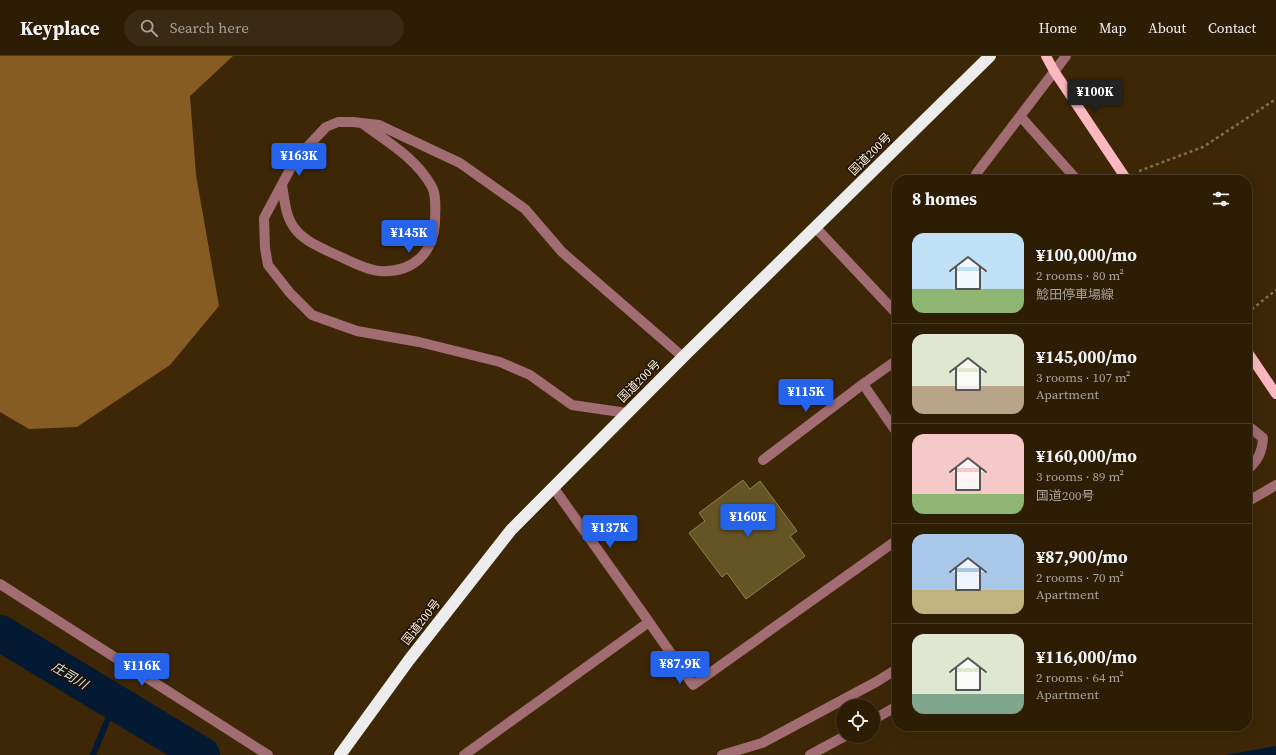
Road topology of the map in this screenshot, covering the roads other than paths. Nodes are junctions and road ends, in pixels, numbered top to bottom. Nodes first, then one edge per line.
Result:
1 (990, 56) edge
2 (1046, 56) edge
3 (1066, 56) edge
4 (1054, 71) junction
5 (1021, 117) junction
6 (362, 123) junction
7 (976, 174) dead end
8 (1073, 175) edge
9 (1124, 175) edge
10 (282, 185) junction
11 (816, 228) junction
12 (892, 309) edge
13 (683, 357) junction
14 (1252, 358) edge
15 (892, 364) edge
16 (863, 384) junction
17 (1276, 394) edge
18 (627, 413) junction
19 (892, 425) edge
20 (1252, 429) edge
21 (763, 460) dead end
22 (1252, 466) edge
23 (1276, 485) edge
24 (554, 487) junction
25 (1252, 499) edge
26 (892, 544) edge
27 (0, 584) edge
28 (649, 622) junction
29 (892, 672) edge
30 (892, 709) edge
31 (880, 716) edge
32 (836, 741) edge
33 (268, 755) edge
34 (340, 755) edge
35 (464, 755) edge
36 (722, 755) edge
37 (810, 755) edge

1 - 11 highway, 国道200号
2 - 4 main road
3 - 4 street
4 - 5 street
4 - 9 main road
5 - 7 street
5 - 8 street
6 - 10 street
6 - 10 street
6 - 13 street
10 - 18 street
11 - 12 street
11 - 13 highway, 国道200号
13 - 18 highway, 国道200号
14 - 17 main road
15 - 16 street
16 - 19 street
16 - 21 street
18 - 24 highway, 国道200号
20 - 22 street
23 - 25 street
24 - 28 street
24 - 34 highway, 国道200号
26 - 28 street
27 - 33 street
28 - 35 street
29 - 36 street
30 - 31 street
32 - 37 street

